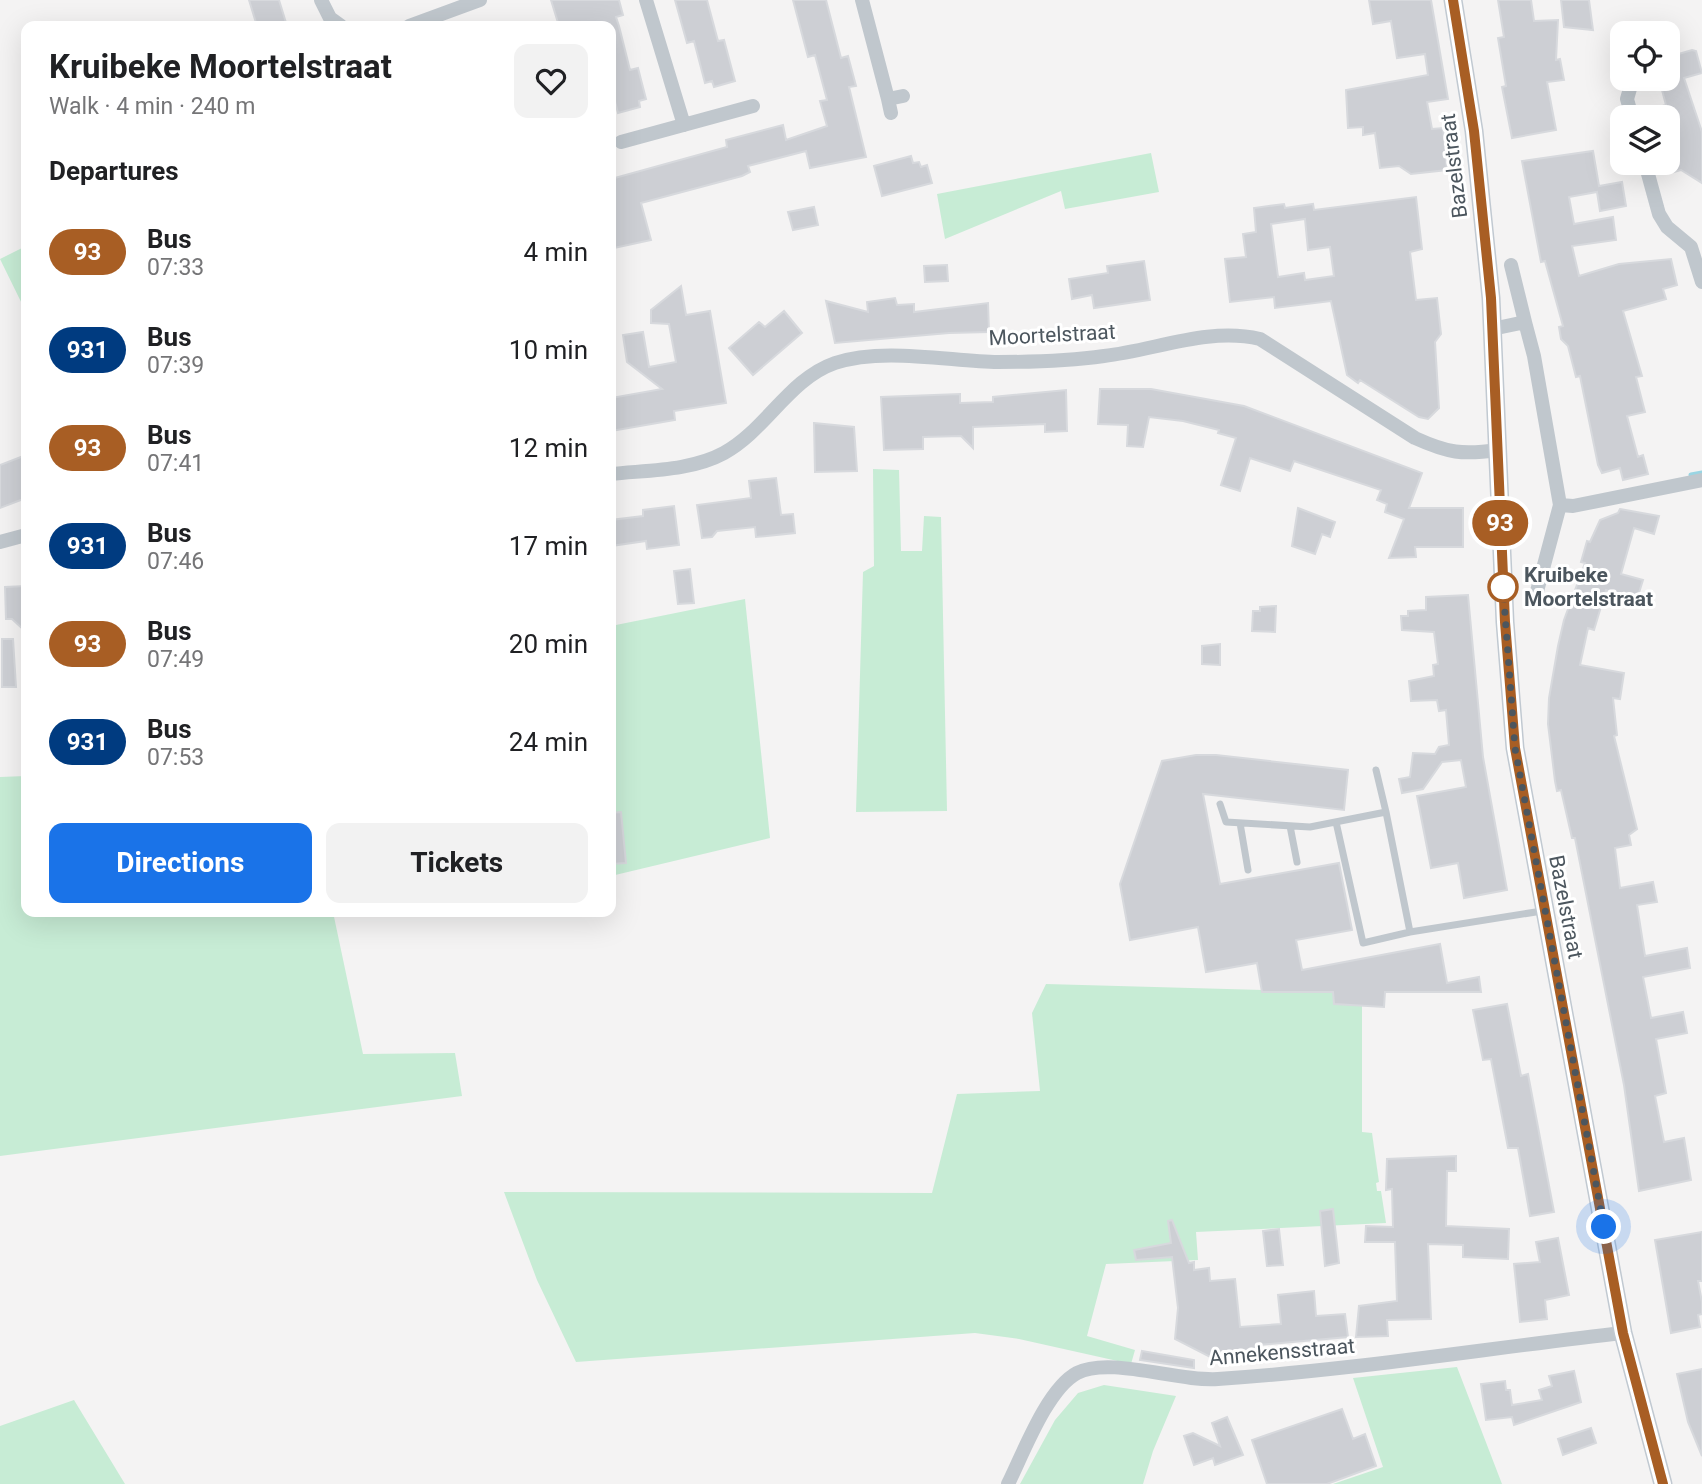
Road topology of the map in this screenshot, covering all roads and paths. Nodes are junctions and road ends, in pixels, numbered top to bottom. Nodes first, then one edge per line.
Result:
1 (321, 0) edge
2 (480, 0) edge
3 (646, 0) edge
4 (862, 0) edge
5 (1453, 0) edge
6 (334, 21) edge
7 (444, 21) edge
8 (903, 96) dead end
9 (752, 106) dead end
10 (684, 125) junction
11 (621, 142) dead end
12 (1648, 175) edge
13 (1511, 265) dead end
14 (1702, 282) edge
15 (1525, 322) junction
16 (1492, 329) junction
17 (1498, 450) junction
18 (616, 473) edge
19 (1702, 480) edge
20 (1560, 505) junction
21 (21, 536) edge
22 (0, 542) edge
23 (1536, 595) dead end
24 (1376, 770) dead end
25 (1220, 804) dead end
26 (1385, 812) junction
27 (1336, 822) junction
28 (1240, 823) junction
29 (1290, 826) junction
30 (1297, 862) dead end
31 (1248, 870) dead end
32 (1544, 911) junction
33 (1410, 932) junction
34 (1623, 1333) junction
35 (1007, 1484) edge
36 (1663, 1484) edge

1 - 6 street
2 - 7 street
3 - 10 street
4 - 8 street
5 - 16 main road, Bazelstraat
9 - 10 street
10 - 11 street
12 - 14 street
13 - 15 street
15 - 16 street
15 - 20 street
16 - 17 main road, Bazelstraat
17 - 18 street, Moortelstraat
17 - 32 main road, Bazelstraat
19 - 20 street
20 - 23 street
21 - 22 street
24 - 26 lane
25 - 28 lane
26 - 27 lane
26 - 33 lane
27 - 29 lane
27 - 33 lane
28 - 29 lane
28 - 31 lane
29 - 30 lane
32 - 33 lane
32 - 34 main road, Bazelstraat
34 - 35 street, Annekensstraat
34 - 36 main road, Bazelstraat

